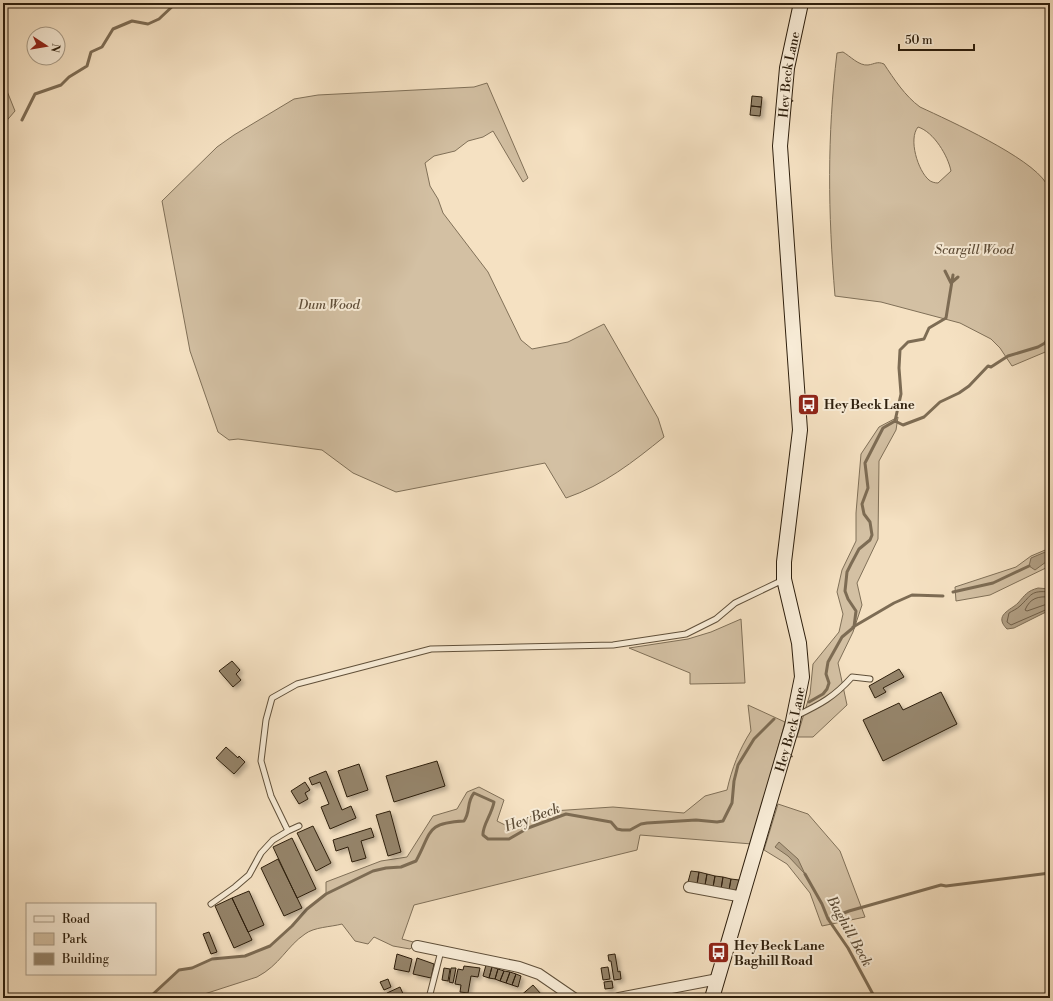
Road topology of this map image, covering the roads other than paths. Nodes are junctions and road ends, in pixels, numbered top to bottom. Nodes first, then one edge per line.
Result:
1 (802, 3) edge
2 (784, 579) junction
3 (870, 678) dead end
4 (794, 717) junction
5 (299, 826) dead end
6 (288, 831) junction
7 (689, 887) dead end
8 (743, 897) junction
9 (211, 904) dead end
10 (417, 946) dead end
11 (441, 951) junction
12 (718, 979) junction
13 (659, 994) edge
14 (568, 996) edge
15 (715, 997) edge
16 (429, 998) edge
17 (619, 998) edge

1 - 2 street, Hey Beck Lane
2 - 4 street, Hey Beck Lane
2 - 6 lane
3 - 4 lane
4 - 8 street, Hey Beck Lane
5 - 6 lane
6 - 9 lane
7 - 8 street
8 - 12 street, Hey Beck Lane
10 - 11 street
11 - 14 street
11 - 16 lane
12 - 13 street
12 - 15 street, Hey Beck Lane
13 - 17 street

